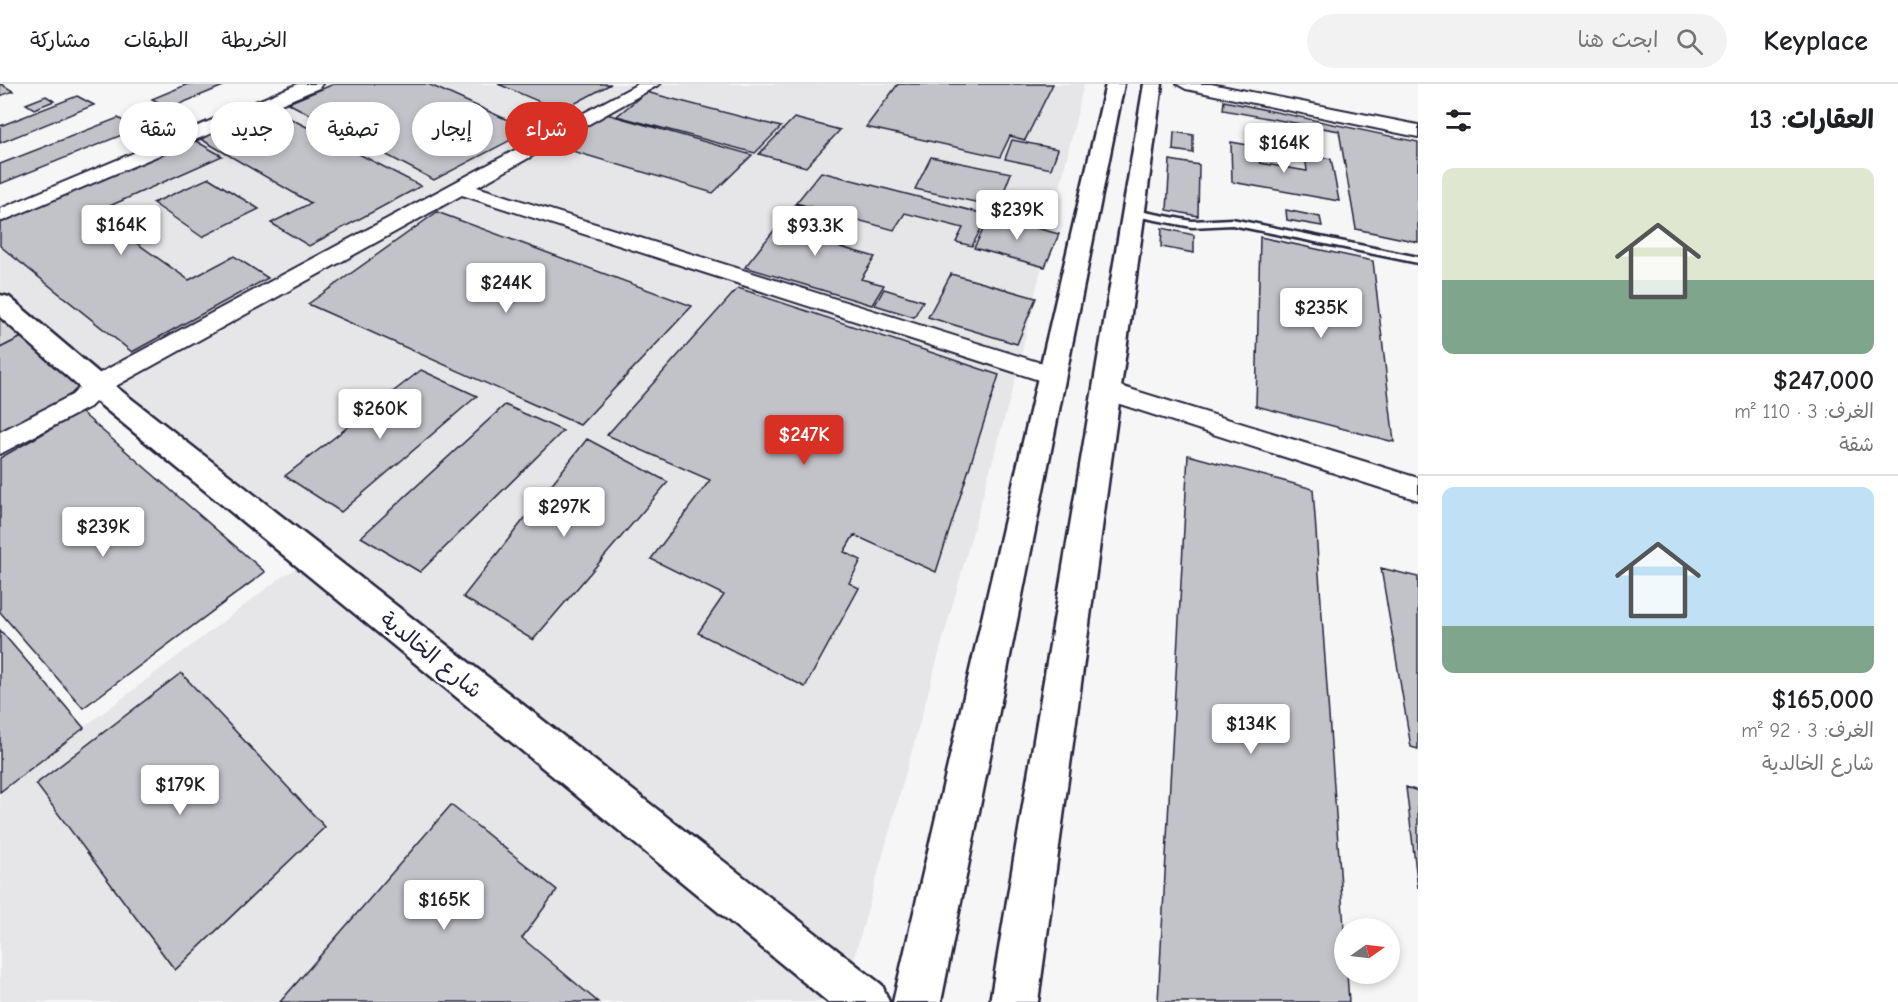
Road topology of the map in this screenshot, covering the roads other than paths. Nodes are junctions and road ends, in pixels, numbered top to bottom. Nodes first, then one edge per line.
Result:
1 (314, 84) edge
2 (651, 84) edge
3 (1115, 84) edge
4 (1153, 84) edge
5 (1186, 84) edge
6 (1418, 131) edge
7 (460, 188) junction
8 (1134, 213) junction
9 (0, 216) edge
10 (1418, 260) edge
11 (0, 303) edge
12 (1051, 375) junction
13 (96, 386) junction
14 (1107, 392) junction
15 (0, 444) edge
16 (1418, 489) edge
17 (865, 1002) edge
18 (918, 1002) edge
19 (1014, 1002) edge

1 - 9 street
2 - 7 street
3 - 12 main road
4 - 8 main road
5 - 6 street
7 - 12 street
7 - 13 street
8 - 10 lane
8 - 14 main road
11 - 13 main road, شارع الخالدية
12 - 18 main road
13 - 15 street
13 - 17 main road, شارع الخالدية
14 - 16 street
14 - 19 main road

